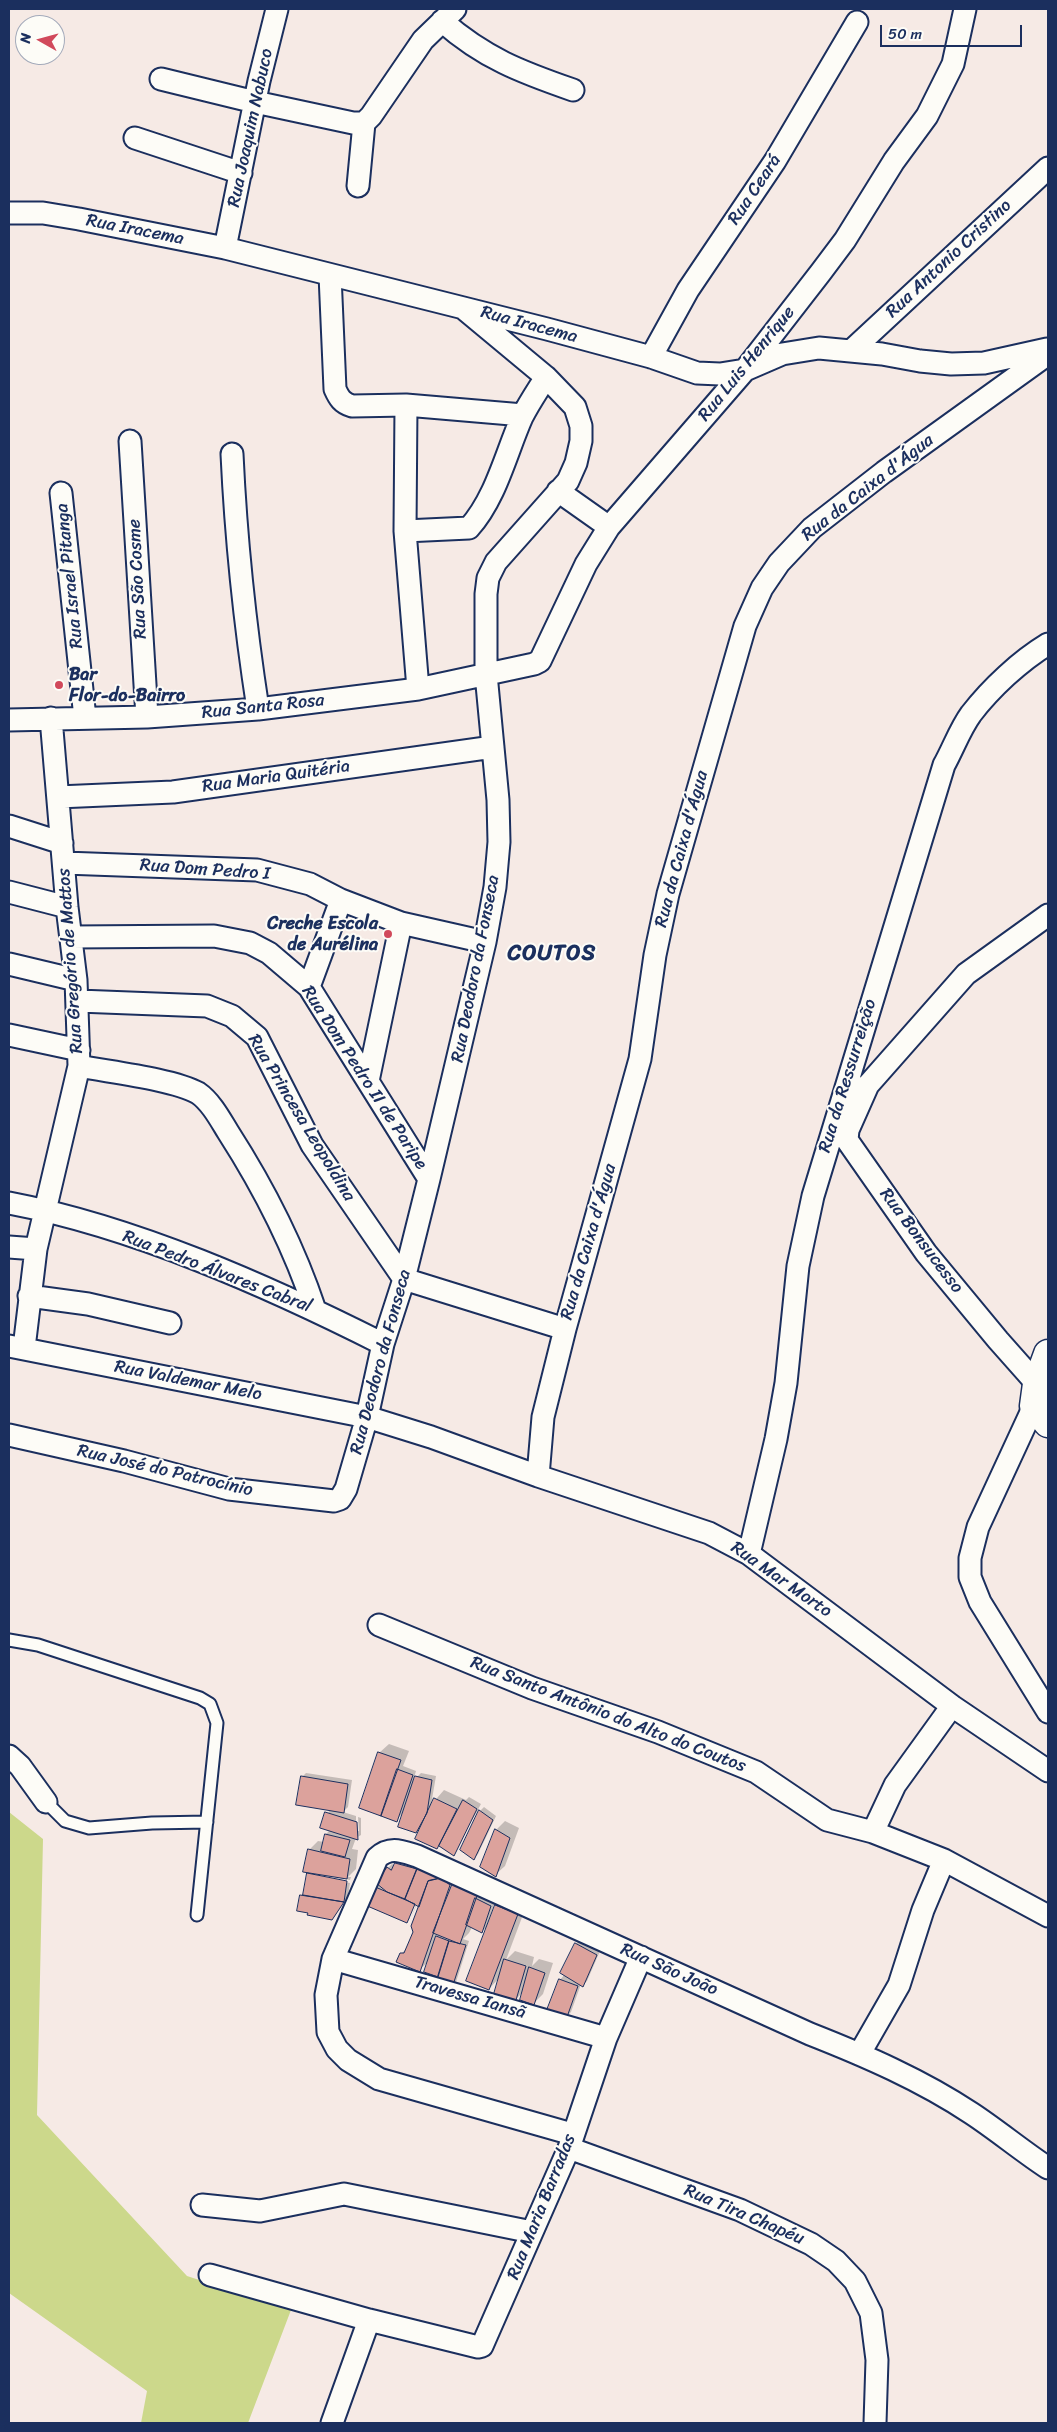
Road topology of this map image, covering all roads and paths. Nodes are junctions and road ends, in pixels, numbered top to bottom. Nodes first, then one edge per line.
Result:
1 (277, 9) edge
2 (965, 9) edge
3 (448, 15) edge
4 (856, 22) dead end
5 (161, 78) dead end
6 (573, 90) dead end
7 (255, 102) junction
8 (364, 123) junction
9 (135, 138) dead end
10 (1048, 168) edge
11 (240, 173) junction
12 (358, 186) dead end
13 (9, 213) edge
14 (225, 248) junction
15 (330, 275) junction
16 (463, 308) junction
17 (1048, 349) edge
18 (851, 351) junction
19 (1048, 354) edge
20 (651, 357) junction
21 (745, 370) junction
22 (546, 376) junction
23 (406, 405) junction
24 (523, 415) junction
25 (130, 441) dead end
26 (232, 454) dead end
27 (558, 491) junction
28 (61, 493) dead end
29 (609, 527) junction
30 (405, 531) junction
31 (1048, 644) edge
32 (486, 674) junction
33 (418, 689) junction
34 (258, 709) junction
35 (51, 718) junction
36 (85, 718) junction
37 (147, 718) junction
38 (9, 720) edge
39 (493, 747) junction
40 (58, 797) junction
41 (9, 826) edge
42 (63, 853) junction
43 (9, 892) edge
44 (342, 900) junction
45 (67, 907) junction
46 (1048, 915) edge
47 (401, 923) junction
48 (71, 936) junction
49 (485, 942) junction
50 (9, 964) edge
51 (76, 980) junction
52 (309, 987) junction
53 (78, 1001) junction
54 (9, 1034) edge
55 (79, 1058) junction
56 (368, 1081) junction
57 (868, 1085) junction
58 (841, 1100) junction
59 (429, 1179) junction
60 (9, 1203) edge
61 (47, 1210) junction
62 (9, 1247) edge
63 (36, 1250) junction
64 (404, 1279) junction
65 (29, 1296) junction
66 (315, 1310) junction
67 (170, 1323) dead end
68 (565, 1329) junction
69 (383, 1344) junction
70 (16, 1347) edge
71 (1048, 1354) edge
72 (1040, 1404) edge
73 (367, 1417) junction
74 (9, 1436) edge
75 (538, 1476) junction
76 (346, 1489) joint
77 (749, 1554) junction
78 (379, 1625) dead end
79 (9, 1640) edge
80 (952, 1706) junction
81 (1048, 1712) edge
82 (9, 1756) edge
83 (1048, 1771) edge
84 (46, 1802) joint
85 (207, 1822) junction
86 (873, 1832) junction
87 (944, 1860) junction
88 (197, 1915) dead end
89 (1048, 1916) edge
90 (642, 1957) junction
91 (333, 1959) junction
92 (606, 2038) junction
93 (860, 2053) junction
94 (571, 2141) junction
95 (1048, 2168) edge
96 (202, 2205) dead end
97 (532, 2232) junction
98 (210, 2275) dead end
99 (369, 2320) junction
100 (332, 2423) edge
101 (875, 2423) edge

1 - 7 street, Rua Joaquim Nabuco
2 - 21 street, Rua Luis Henrique
3 - 6 street
3 - 8 street
4 - 20 street, Rua Ceará
5 - 7 street
7 - 8 street
7 - 11 street, Rua Joaquim Nabuco
8 - 12 street
9 - 11 street
10 - 18 street, Rua Antonio Cristino
11 - 14 street, Rua Joaquim Nabuco
13 - 14 street, Rua Iracema
14 - 15 street, Rua Iracema
15 - 16 street, Rua Iracema
15 - 23 street
16 - 20 street, Rua Iracema
16 - 22 street, Rua Deodoro da Fonseca
17 - 18 street, Rua Iracema
18 - 21 street, Rua Iracema
19 - 68 street, Rua da Caixa d'Água
20 - 21 street, Rua Iracema
21 - 29 street, Rua Luis Henrique
22 - 24 street
22 - 27 street, Rua Deodoro da Fonseca
23 - 24 street
23 - 30 street
24 - 30 street
25 - 37 street, Rua São Cosme
26 - 34 street
27 - 29 street
27 - 32 street, Rua Deodoro da Fonseca
28 - 36 street, Rua Israel Pitanga
29 - 32 street, Rua Luis Henrique
30 - 33 street
31 - 58 street, Rua da Ressurreição
32 - 33 street, Rua Santa Rosa
32 - 39 street, Rua Deodoro da Fonseca
33 - 34 street, Rua Santa Rosa
34 - 37 street, Rua Santa Rosa
35 - 36 street, Rua Santa Rosa
35 - 38 street, Rua Santa Rosa
35 - 40 street, Rua Gregório de Mattos
36 - 37 street, Rua Santa Rosa
39 - 40 street, Rua Maria Quitéria
39 - 49 street, Rua Deodoro da Fonseca
40 - 42 street, Rua Gregório de Mattos
41 - 42 street, Rua Dom Pedro I
42 - 44 street, Rua Dom Pedro I
42 - 45 street, Rua Gregório de Mattos
43 - 45 street
44 - 47 street, Rua Dom Pedro I
44 - 52 street
45 - 48 street, Rua Gregório de Mattos
46 - 57 street
47 - 49 street, Rua Dom Pedro I
47 - 56 street
48 - 51 street, Rua Gregório de Mattos
48 - 52 street, Rua Dom Pedro II de Paripe
49 - 59 street, Rua Deodoro da Fonseca
50 - 51 street
51 - 53 street, Rua Gregório de Mattos
52 - 56 street, Rua Dom Pedro II de Paripe
53 - 55 street, Rua Gregório de Mattos
53 - 64 street, Rua Princesa Leopoldina
54 - 55 street
55 - 61 street, Rua Gregório de Mattos
55 - 66 street
56 - 59 street, Rua Dom Pedro II de Paripe
57 - 58 street
57 - 72 street, Rua Bonsucesso
58 - 77 street, Rua da Ressurreição
59 - 64 street, Rua Deodoro da Fonseca
60 - 61 street, Rua Pedro Álvares Cabral
61 - 63 street, Rua Gregório de Mattos
61 - 66 street, Rua Pedro Álvares Cabral
62 - 63 street
63 - 65 street, Rua Gregório de Mattos
64 - 68 street
64 - 69 street, Rua Deodoro da Fonseca
65 - 67 street
65 - 70 street, Rua Gregório de Mattos
66 - 69 street, Rua Pedro Álvares Cabral
68 - 75 street, Rua da Caixa d'Água
69 - 73 street, Rua Deodoro da Fonseca
70 - 73 street, Rua Valdemar Melo
71 - 72 street
72 - 81 street
73 - 75 street, Rua Mar Morto
73 - 76 street, Rua Deodoro da Fonseca
74 - 76 street, Rua José do Patrocínio
75 - 77 street, Rua Mar Morto
77 - 80 street, Rua Mar Morto
78 - 86 street, Rua Santo Antônio do Alto do Coutos
79 - 85 lane
80 - 83 street, Rua Mar Morto
80 - 86 street
82 - 84 street
84 - 85 lane
85 - 88 lane
86 - 87 street, Rua Santo Antônio do Alto do Coutos
87 - 89 street, Rua Santo Antônio do Alto do Coutos
87 - 93 street
90 - 91 street, Rua São João
90 - 92 street, Rua Maria Barradas
90 - 93 street, Rua São João
91 - 92 street, Travessa Iansã
91 - 94 street, Rua Tira Chapéu
92 - 94 street, Rua Maria Barradas
93 - 95 street, Rua São João
94 - 97 street, Rua Maria Barradas
94 - 101 street, Rua Tira Chapéu
96 - 97 street
97 - 99 street, Rua Maria Barradas
98 - 99 street, Rua Maria Barradas
99 - 100 street

